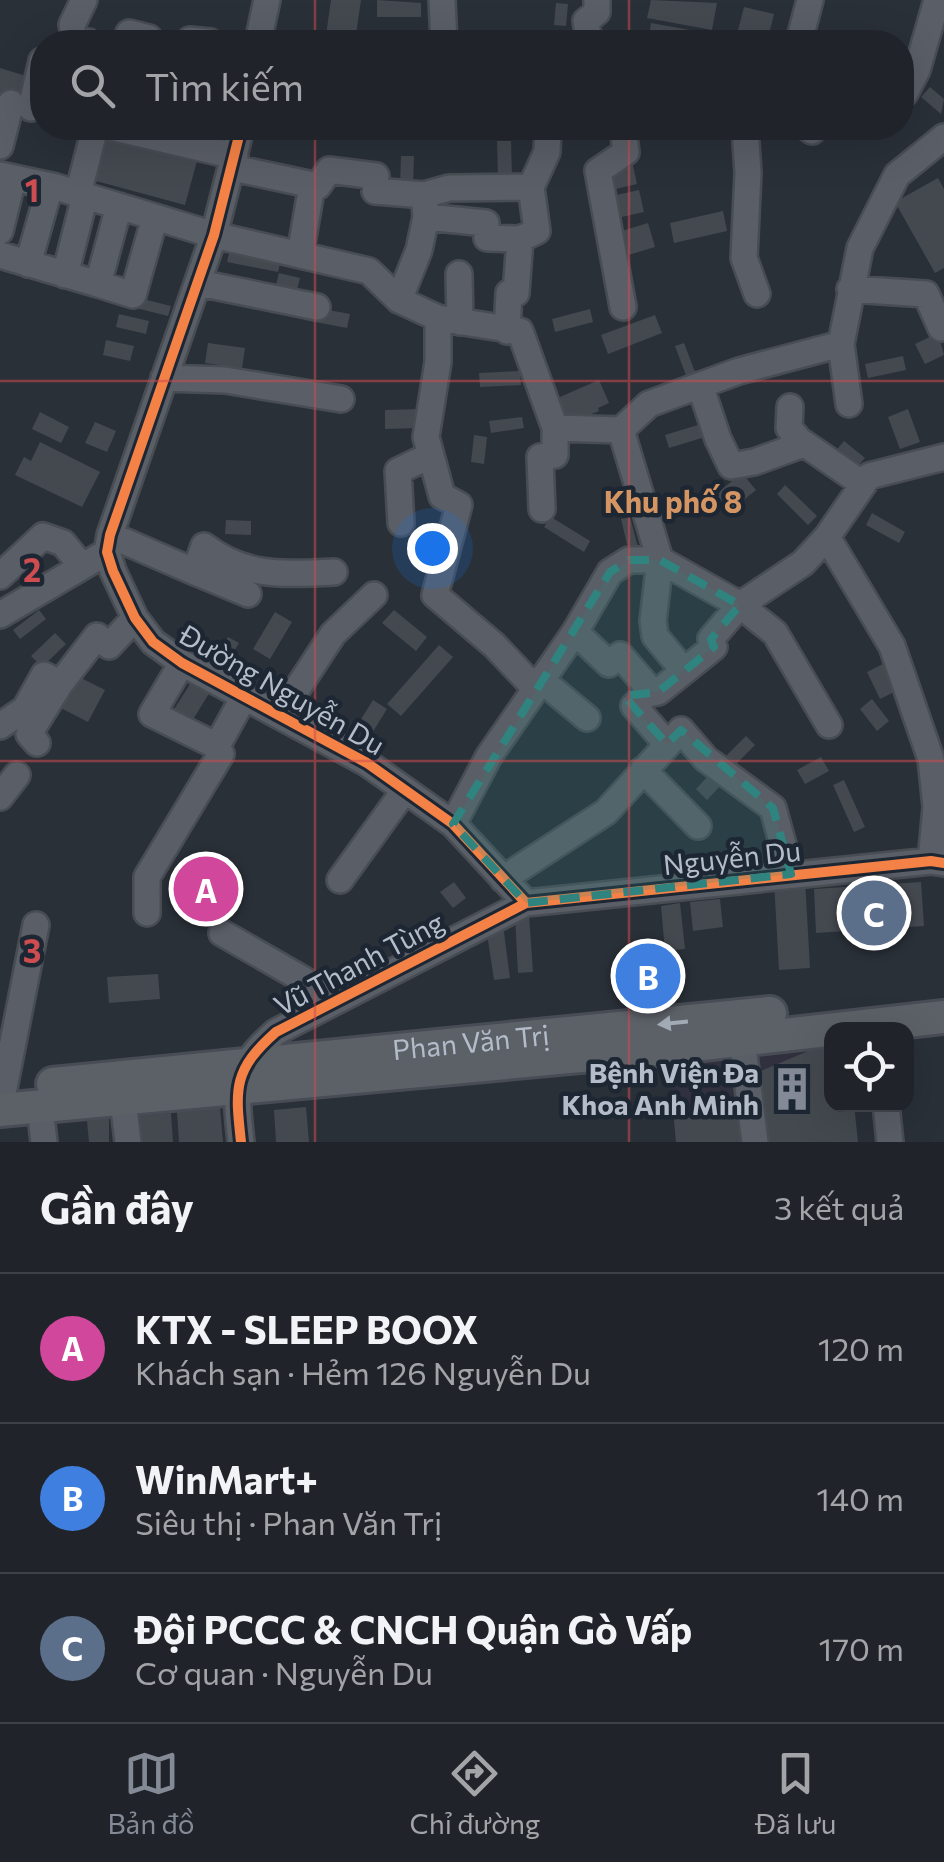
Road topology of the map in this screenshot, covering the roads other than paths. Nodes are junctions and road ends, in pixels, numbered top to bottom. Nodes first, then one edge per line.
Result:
1 (84, 0) edge
2 (267, 0) edge
3 (442, 0) edge
4 (597, 0) edge
5 (810, 0) edge
6 (937, 0) edge
7 (82, 30) edge
8 (261, 30) edge
9 (443, 30) edge
10 (587, 30) edge
11 (802, 30) edge
12 (914, 76) edge
13 (21, 106) edge
14 (944, 136) edge
15 (92, 140) edge
16 (179, 140) edge
17 (239, 140) edge
18 (548, 140) edge
19 (625, 140) edge
20 (747, 140) edge
21 (0, 146) edge
22 (234, 162) junction
23 (6, 176) edge
24 (312, 185) junction
25 (50, 186) junction
26 (531, 187) junction
27 (81, 195) junction
28 (119, 206) junction
29 (425, 206) junction
30 (155, 216) junction
31 (0, 231) edge
32 (214, 235) junction
33 (520, 239) junction
34 (300, 255) junction
35 (0, 256) edge
36 (28, 264) junction
37 (459, 274) dead end
38 (66, 275) junction
39 (98, 284) junction
40 (199, 284) junction
41 (850, 289) junction
42 (757, 294) dead end
43 (400, 300) junction
44 (623, 306) dead end
45 (316, 307) dead end
46 (449, 320) junction
47 (940, 328) dead end
48 (507, 331) junction
49 (841, 344) junction
50 (164, 378) junction
51 (700, 386) junction
52 (341, 399) dead end
53 (849, 404) dead end
54 (790, 407) dead end
55 (555, 428) junction
56 (621, 430) junction
57 (804, 444) junction
58 (431, 455) junction
59 (944, 457) edge
60 (864, 484) junction
61 (542, 508) dead end
62 (400, 523) dead end
63 (826, 538) junction
64 (109, 543) junction
65 (660, 560) junction
66 (81, 565) junction
67 (195, 572) junction
68 (334, 572) dead end
69 (0, 576) edge
70 (248, 594) dead end
71 (374, 596) dead end
72 (740, 606) junction
73 (0, 616) edge
74 (134, 618) junction
75 (575, 632) junction
76 (182, 662) junction
77 (684, 671) junction
78 (537, 683) junction
79 (60, 684) junction
80 (653, 693) junction
81 (244, 695) junction
82 (280, 715) junction
83 (587, 718) dead end
84 (828, 725) dead end
85 (0, 726) edge
86 (674, 737) junction
87 (37, 744) dead end
88 (217, 746) junction
89 (938, 754) edge
90 (643, 770) junction
91 (17, 775) dead end
92 (405, 790) junction
93 (0, 797) edge
94 (453, 824) junction
95 (698, 826) dead end
96 (938, 862) edge
97 (791, 874) junction
98 (503, 879) junction
99 (340, 880) dead end
100 (526, 904) junction
101 (147, 913) dead end
102 (36, 925) dead end
103 (222, 933) dead end
104 (944, 996) edge
105 (329, 1004) junction
106 (944, 1017) edge
107 (877, 1019) edge
108 (741, 1027) junction
109 (242, 1076) junction
110 (2, 1096) edge
111 (123, 1100) junction
112 (40, 1107) junction
113 (887, 1112) edge
114 (44, 1142) edge
115 (128, 1142) edge
116 (241, 1142) edge
117 (755, 1142) edge
118 (890, 1142) edge

1 - 7 street
2 - 8 street
3 - 9 street
4 - 10 street
5 - 11 street
6 - 12 street
13 - 21 street
14 - 41 street
15 - 27 street
16 - 22 street
17 - 22 street
18 - 26 street
19 - 44 street
20 - 42 street
22 - 24 street
22 - 32 street
23 - 25 street
23 - 31 street
24 - 29 street
24 - 34 street
25 - 27 street
25 - 36 street
26 - 29 street
26 - 33 street
27 - 28 street
27 - 38 street
28 - 30 street
28 - 39 street
29 - 33 street
29 - 43 street
30 - 32 street
30 - 39 street
32 - 34 street
32 - 40 street
33 - 48 street
34 - 43 street
35 - 36 street
36 - 38 street
37 - 46 street
38 - 39 street
40 - 45 street
40 - 50 street
41 - 47 street
41 - 49 street
43 - 46 street
46 - 48 street
46 - 58 street
48 - 55 street
49 - 51 street
49 - 53 street
50 - 52 street
50 - 64 street
51 - 56 street
51 - 57 street
54 - 57 street
55 - 56 street
55 - 61 street
56 - 65 street
57 - 60 street
58 - 62 street
58 - 78 street
59 - 60 street
60 - 63 street
63 - 72 street
63 - 89 street
64 - 66 street
64 - 67 street
64 - 74 street, Đường Nguyễn Du
65 - 72 street
65 - 75 street
65 - 77 street
66 - 69 street
66 - 73 street
67 - 68 street
67 - 70 street
71 - 82 street
72 - 77 street
72 - 84 street
74 - 76 street, Đường Nguyễn Du
74 - 79 street
75 - 78 street
75 - 80 street
76 - 81 street, Đường Nguyễn Du
76 - 88 street
77 - 80 street
78 - 83 street
78 - 94 street
79 - 85 street
79 - 87 street
80 - 86 street
81 - 82 street, Đường Nguyễn Du
81 - 88 street
82 - 92 street, Đường Nguyễn Du
86 - 90 street
86 - 97 street
88 - 101 street
89 - 96 street
90 - 95 street
90 - 98 street
91 - 93 street
92 - 94 street, Đường Nguyễn Du
92 - 99 street
94 - 98 street, Đường Nguyễn Du
96 - 97 street, Nguyễn Du
97 - 100 street, Nguyễn Du
98 - 100 street, Đường Nguyễn Du
100 - 105 street, Vũ Thanh Tùng
102 - 110 street
103 - 105 street
104 - 107 main road, Phan Văn Trị
105 - 109 street, Vũ Thanh Tùng
106 - 107 main road, Phan Văn Trị
107 - 108 main road, Phan Văn Trị
108 - 109 main road, Phan Văn Trị
108 - 117 street
109 - 110 main road, Phan Văn Trị
109 - 111 main road, Phan Văn Trị
109 - 116 street
110 - 112 main road, Phan Văn Trị
111 - 112 main road, Phan Văn Trị
111 - 115 street
112 - 114 street
113 - 118 street

